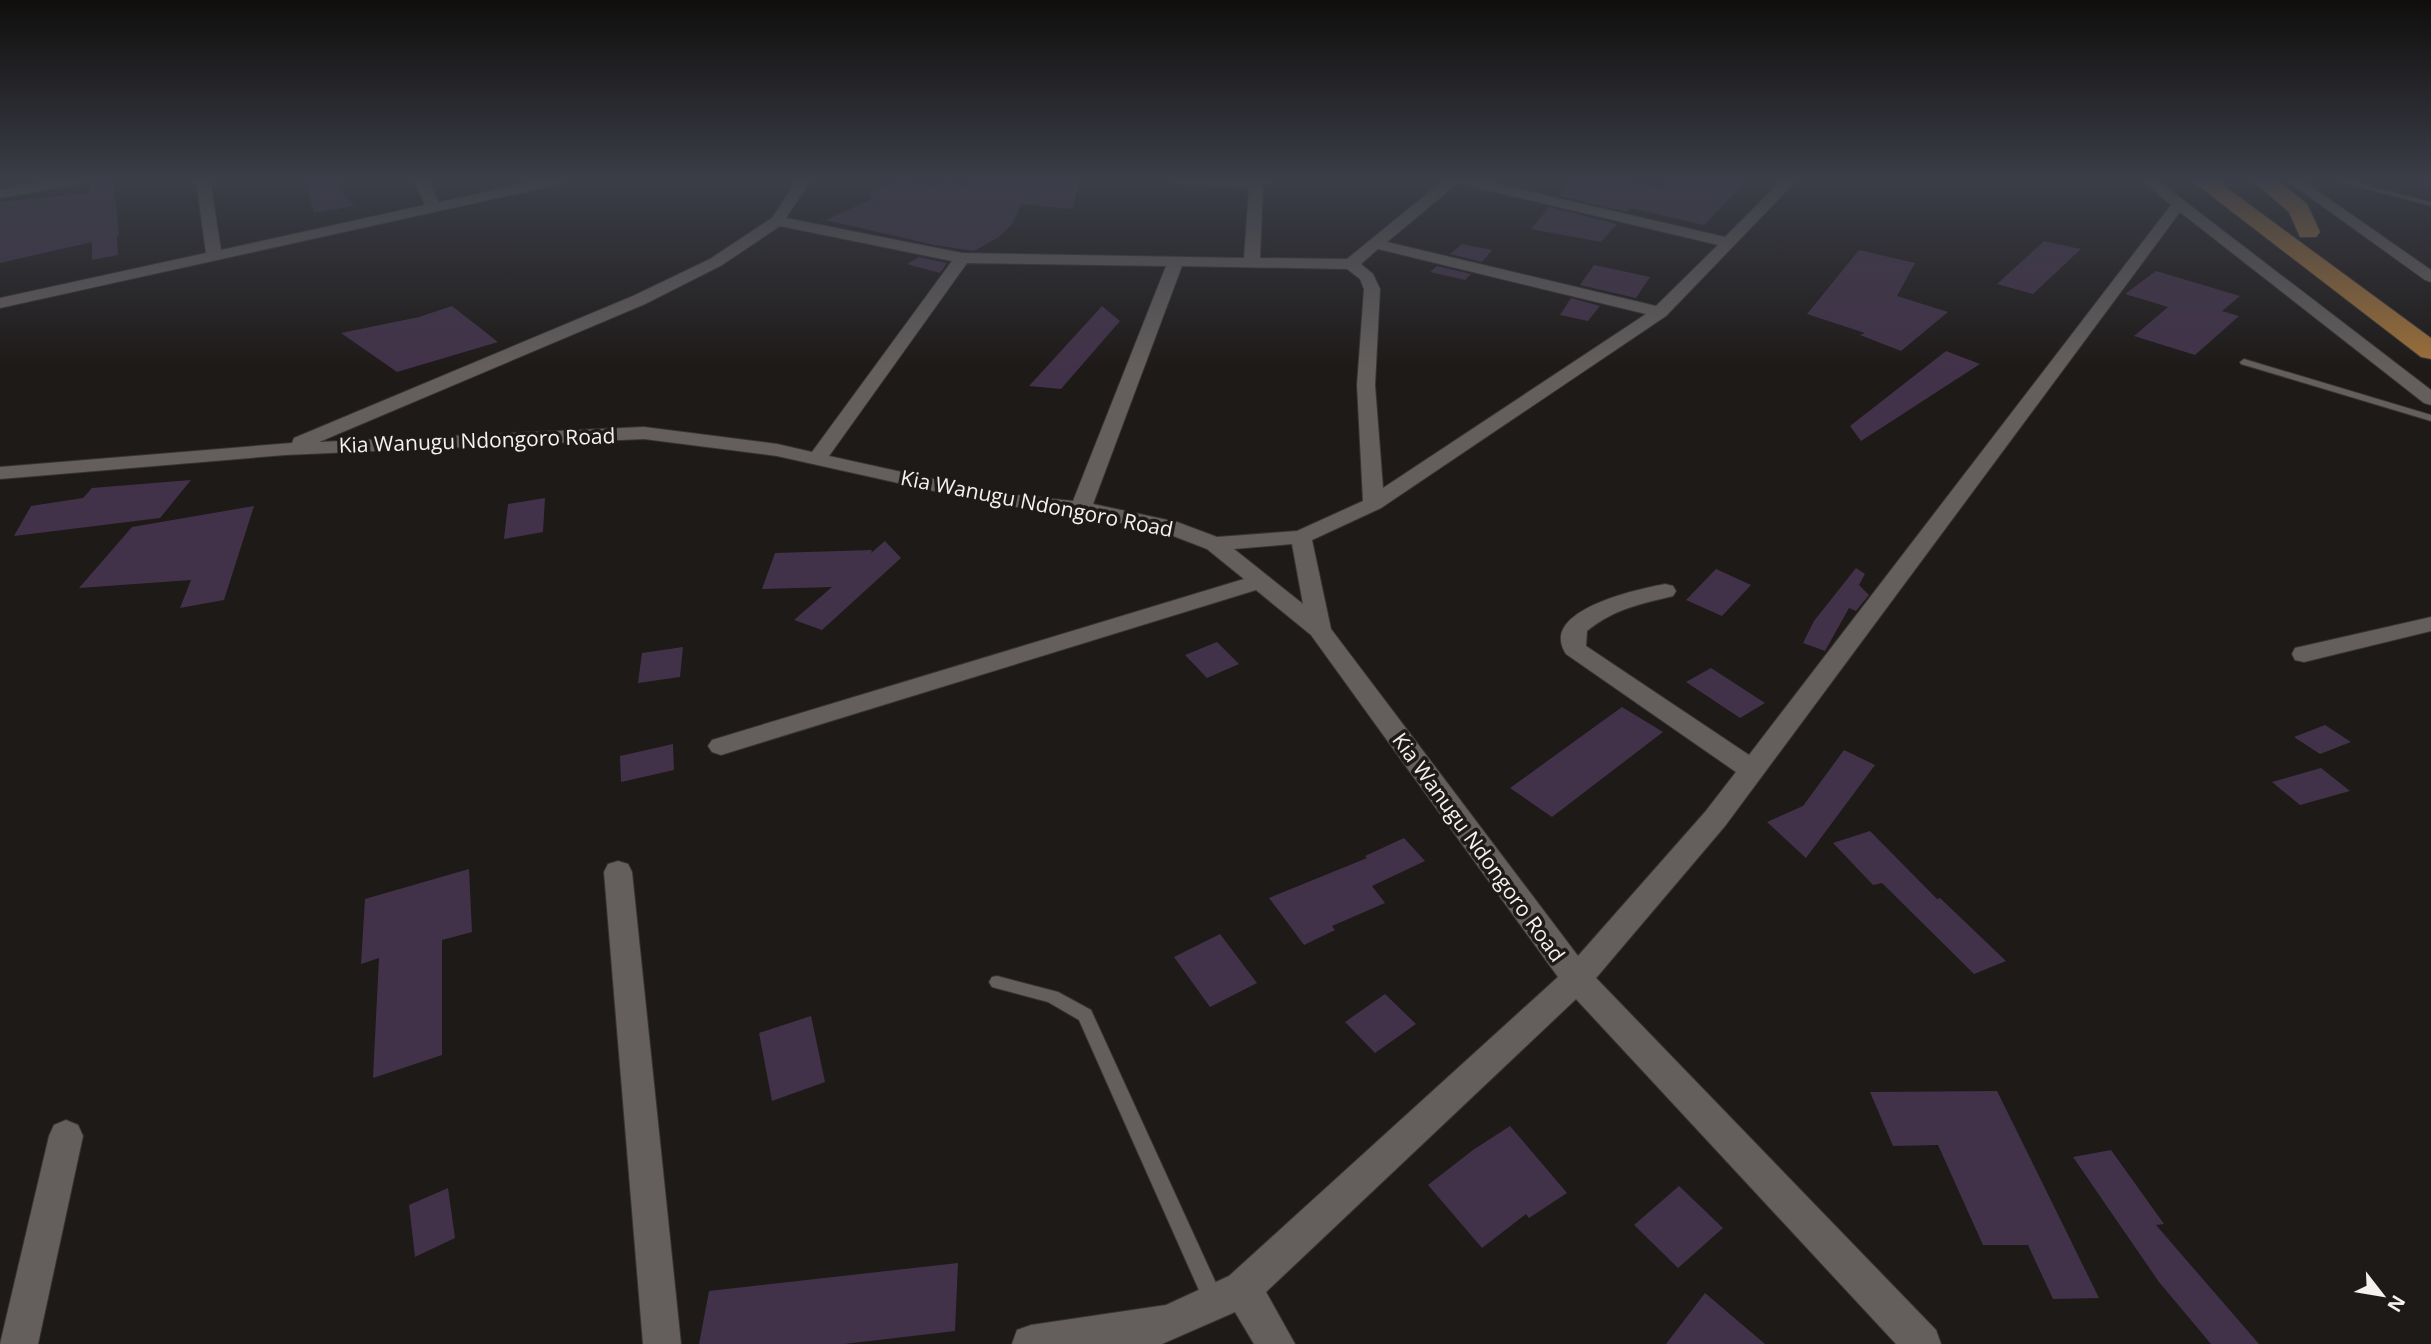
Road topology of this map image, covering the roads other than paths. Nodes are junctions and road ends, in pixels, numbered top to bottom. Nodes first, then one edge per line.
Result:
1 (212, 243) edge
2 (275, 243) edge
3 (745, 243) edge
4 (886, 243) edge
5 (1254, 243) edge
6 (1730, 243) edge
7 (2150, 243) edge
8 (2229, 243) edge
9 (2286, 243) edge
10 (2323, 243) edge
11 (2382, 243) edge
12 (1375, 244) joint
13 (214, 256) junction
14 (962, 258) junction
15 (1175, 263) junction
16 (1252, 263) junction
17 (1351, 264) junction
18 (2431, 277) edge
19 (0, 303) edge
20 (1660, 312) junction
21 (2420, 313) dead end
22 (2431, 351) edge
23 (2244, 362) dead end
24 (2431, 398) edge
25 (2431, 418) edge
26 (357, 419) junction
27 (371, 445) junction
28 (285, 449) junction
29 (818, 457) junction
30 (0, 473) edge
31 (1374, 504) junction
32 (1081, 508) junction
33 (1301, 537) junction
34 (1215, 544) junction
35 (1261, 581) junction
36 (1665, 591) dead end
37 (2431, 624) edge
38 (1319, 629) junction
39 (2304, 654) dead end
40 (721, 746) dead end
41 (1752, 770) junction
42 (618, 872) dead end
43 (1577, 979) junction
44 (997, 982) dead end
45 (66, 1136) dead end
46 (1228, 1296) junction
47 (19, 1344) edge
48 (662, 1344) edge
49 (1031, 1344) edge
50 (1276, 1344) edge
51 (1922, 1344) edge

1 - 13 street
2 - 13 street
3 - 26 street
4 - 14 street
5 - 16 street
6 - 20 street
7 - 41 street
8 - 24 street
9 - 22 main road
10 - 21 main road
11 - 18 street
12 - 17 street
12 - 20 street
13 - 19 street
14 - 15 street
14 - 29 street
15 - 16 street
15 - 32 street
16 - 17 street
17 - 31 street
20 - 31 street
23 - 25 lane
26 - 27 street
26 - 28 street
27 - 28 street, Kia Wanugu Ndongoro Road
27 - 29 street, Kia Wanugu Ndongoro Road
28 - 30 street, Kia Wanugu Ndongoro Road
29 - 32 street, Kia Wanugu Ndongoro Road
31 - 33 street
32 - 34 street, Kia Wanugu Ndongoro Road
33 - 34 street
33 - 38 street
34 - 35 street, Kia Wanugu Ndongoro Road
35 - 38 street, Kia Wanugu Ndongoro Road
35 - 40 street
36 - 41 street
37 - 39 street
38 - 43 street, Kia Wanugu Ndongoro Road
41 - 43 street
42 - 48 street
43 - 46 street
43 - 51 street, Kia Wanugu Ndongoro Road
44 - 46 lane
45 - 47 street
46 - 49 street
46 - 50 street

